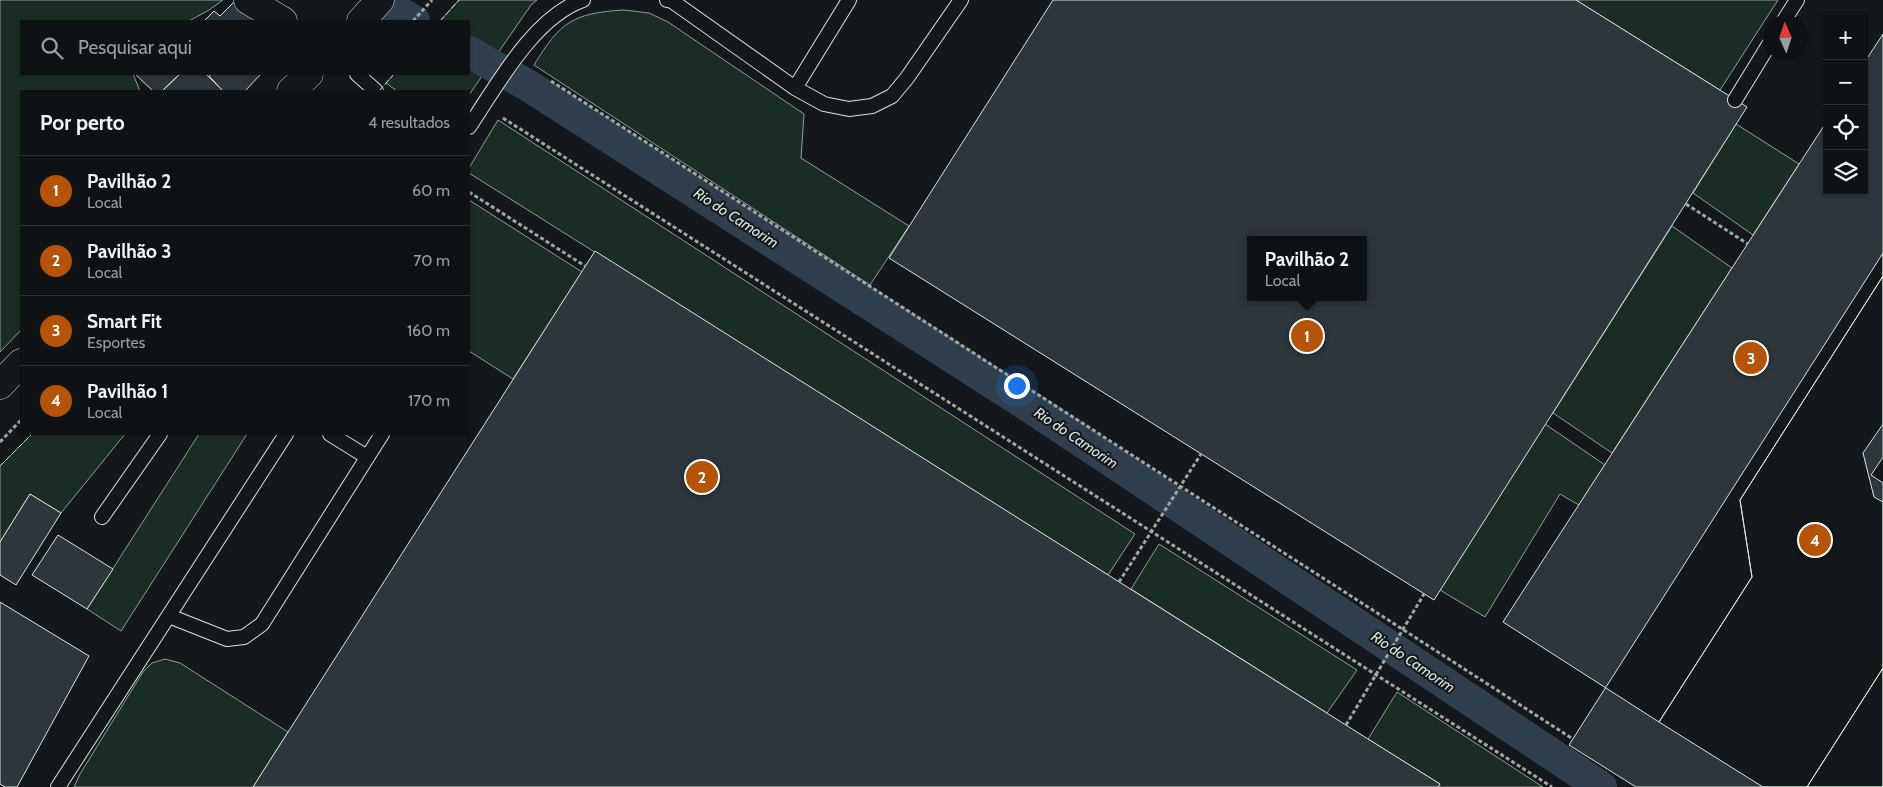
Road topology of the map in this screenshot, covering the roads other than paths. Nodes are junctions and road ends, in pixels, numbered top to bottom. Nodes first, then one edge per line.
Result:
1 (248, 0) edge
2 (380, 0) edge
3 (583, 0) edge
4 (667, 0) edge
5 (849, 0) edge
6 (962, 0) edge
7 (1797, 0) edge
8 (1787, 15) edge
9 (280, 20) edge
10 (362, 20) edge
11 (1763, 54) edge
12 (308, 75) edge
13 (358, 75) edge
14 (795, 88) junction
15 (292, 90) edge
16 (375, 90) edge
17 (1735, 100) dead end
18 (470, 126) edge
19 (20, 364) edge
20 (0, 385) edge
21 (159, 435) edge
22 (285, 435) edge
23 (332, 435) edge
24 (381, 435) edge
25 (367, 457) junction
26 (102, 517) dead end
27 (169, 616) junction
28 (58, 787) edge

1 - 9 street
2 - 10 street
3 - 18 lane
4 - 14 lane
5 - 14 lane
6 - 14 lane
7 - 8 lane
11 - 17 lane
12 - 15 street
13 - 16 lane
19 - 20 street
21 - 26 lane
22 - 27 lane
23 - 25 lane
24 - 25 lane
25 - 27 lane
27 - 28 lane

